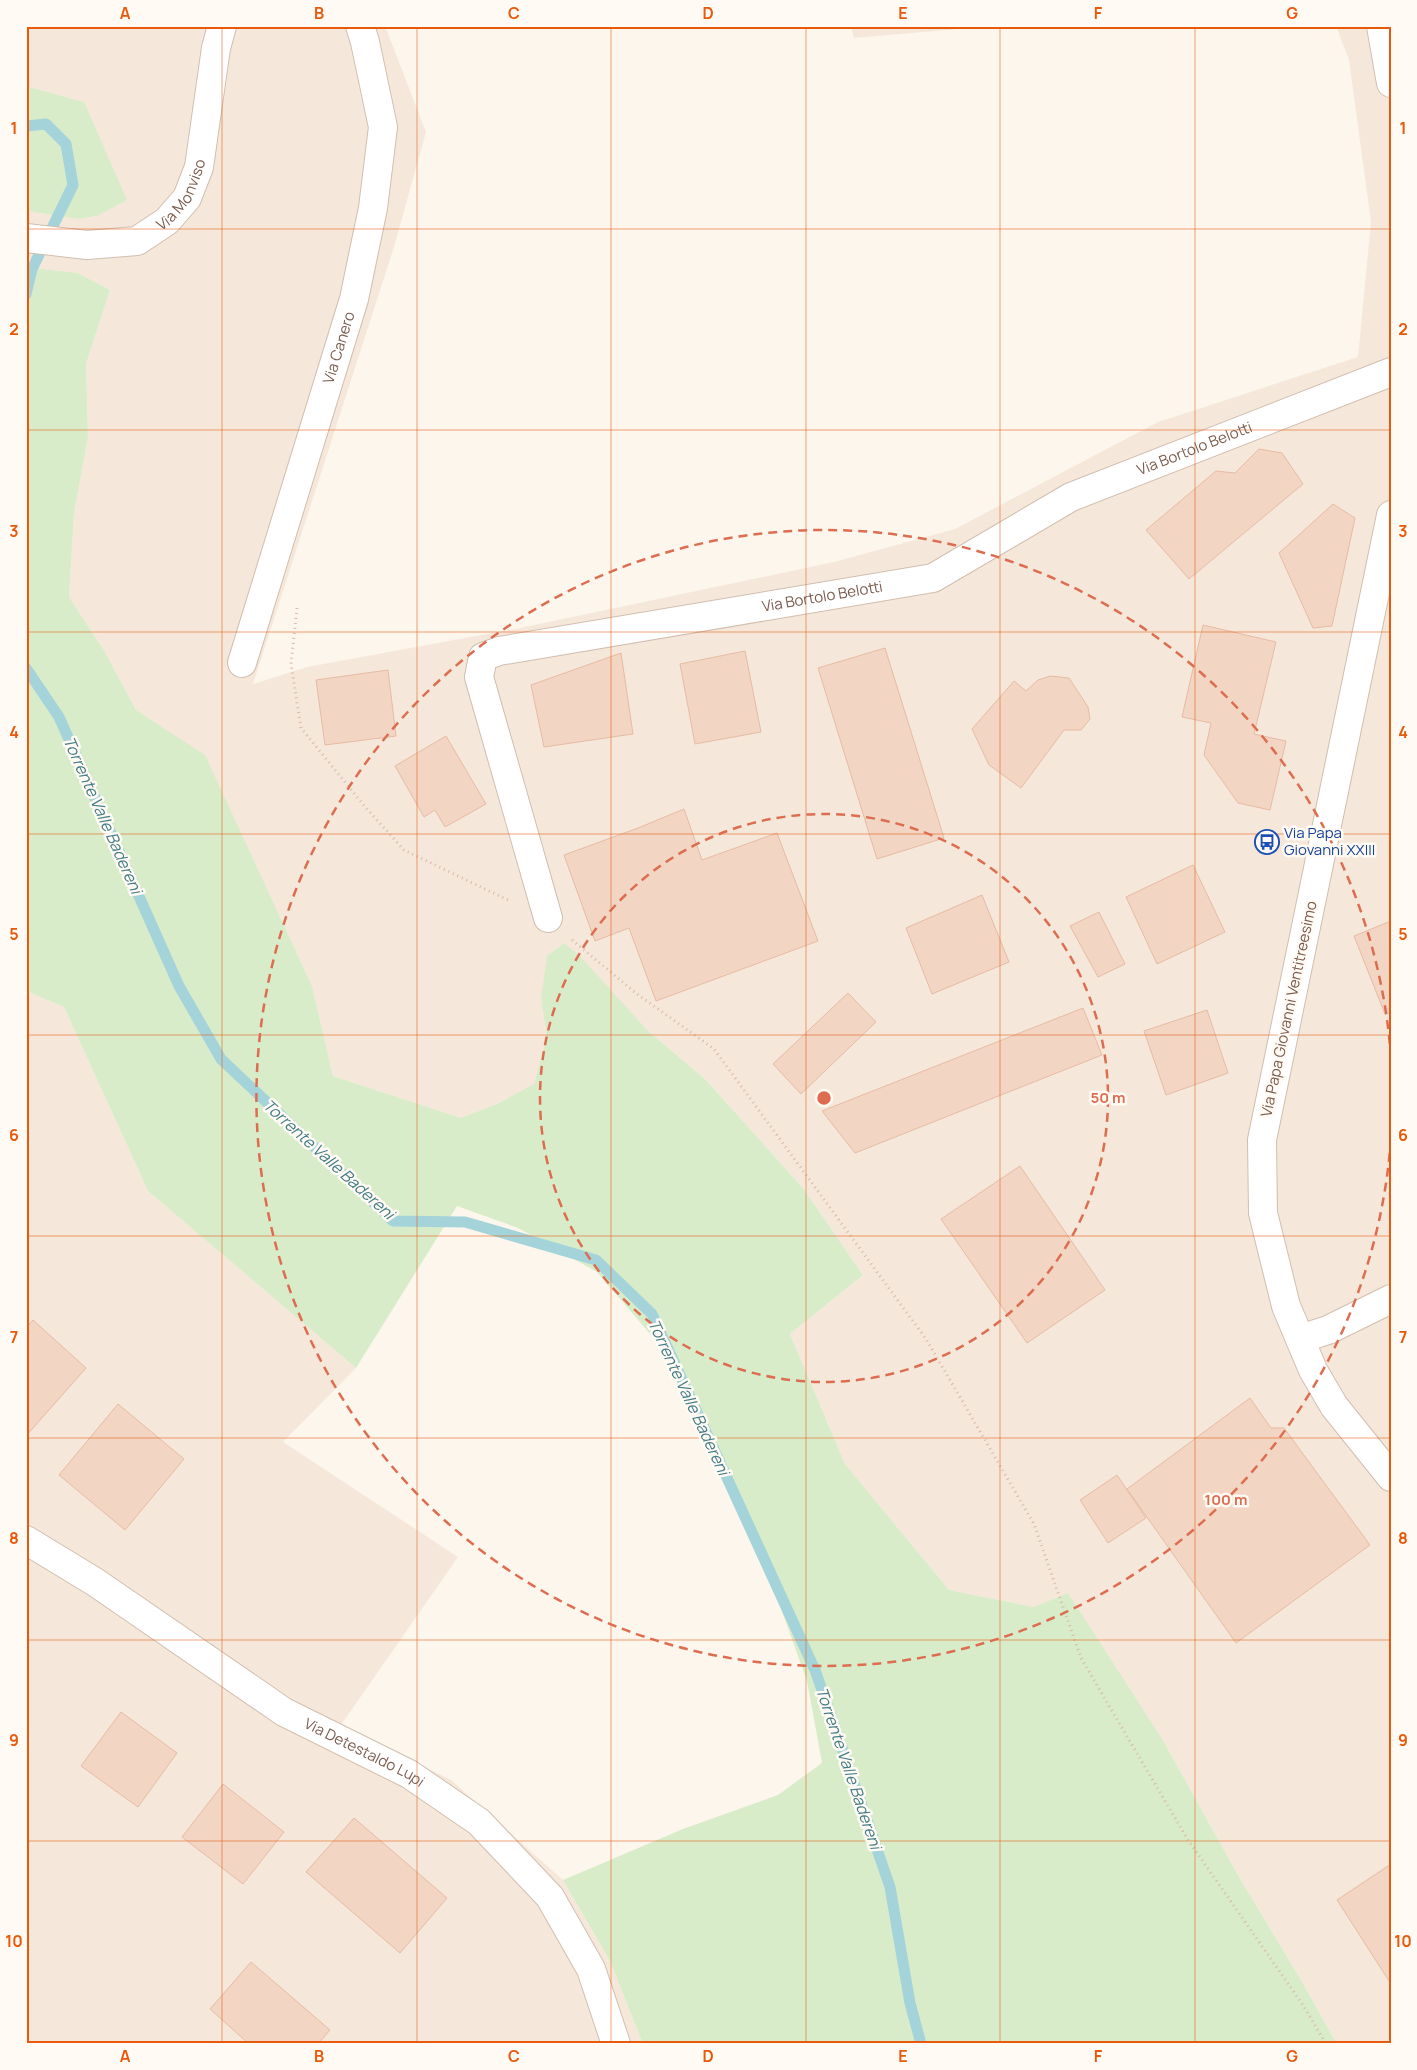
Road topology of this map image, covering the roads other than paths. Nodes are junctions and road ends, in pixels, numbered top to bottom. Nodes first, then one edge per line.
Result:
1 (222, 26) edge
2 (360, 26) edge
3 (1381, 26) edge
4 (1391, 83) edge
5 (26, 238) edge
6 (1391, 372) edge
7 (1391, 515) edge
8 (1388, 540) edge
9 (242, 663) dead end
10 (548, 918) road end
11 (1391, 1299) edge
12 (1300, 1338) junction
13 (1391, 1477) edge
14 (26, 1540) edge
15 (616, 2044) edge

1 - 5 street, Via Monviso
2 - 9 street, Via Canero
3 - 4 street
6 - 10 street, Via Bortolo Belotti
7 - 8 street, Via Papa Giovanni Ventitreesimo
8 - 12 street, Via Papa Giovanni Ventitreesimo
11 - 12 street
12 - 13 street, Via Papa Giovanni Ventitreesimo
14 - 15 street, Via Detestaldo Lupi

